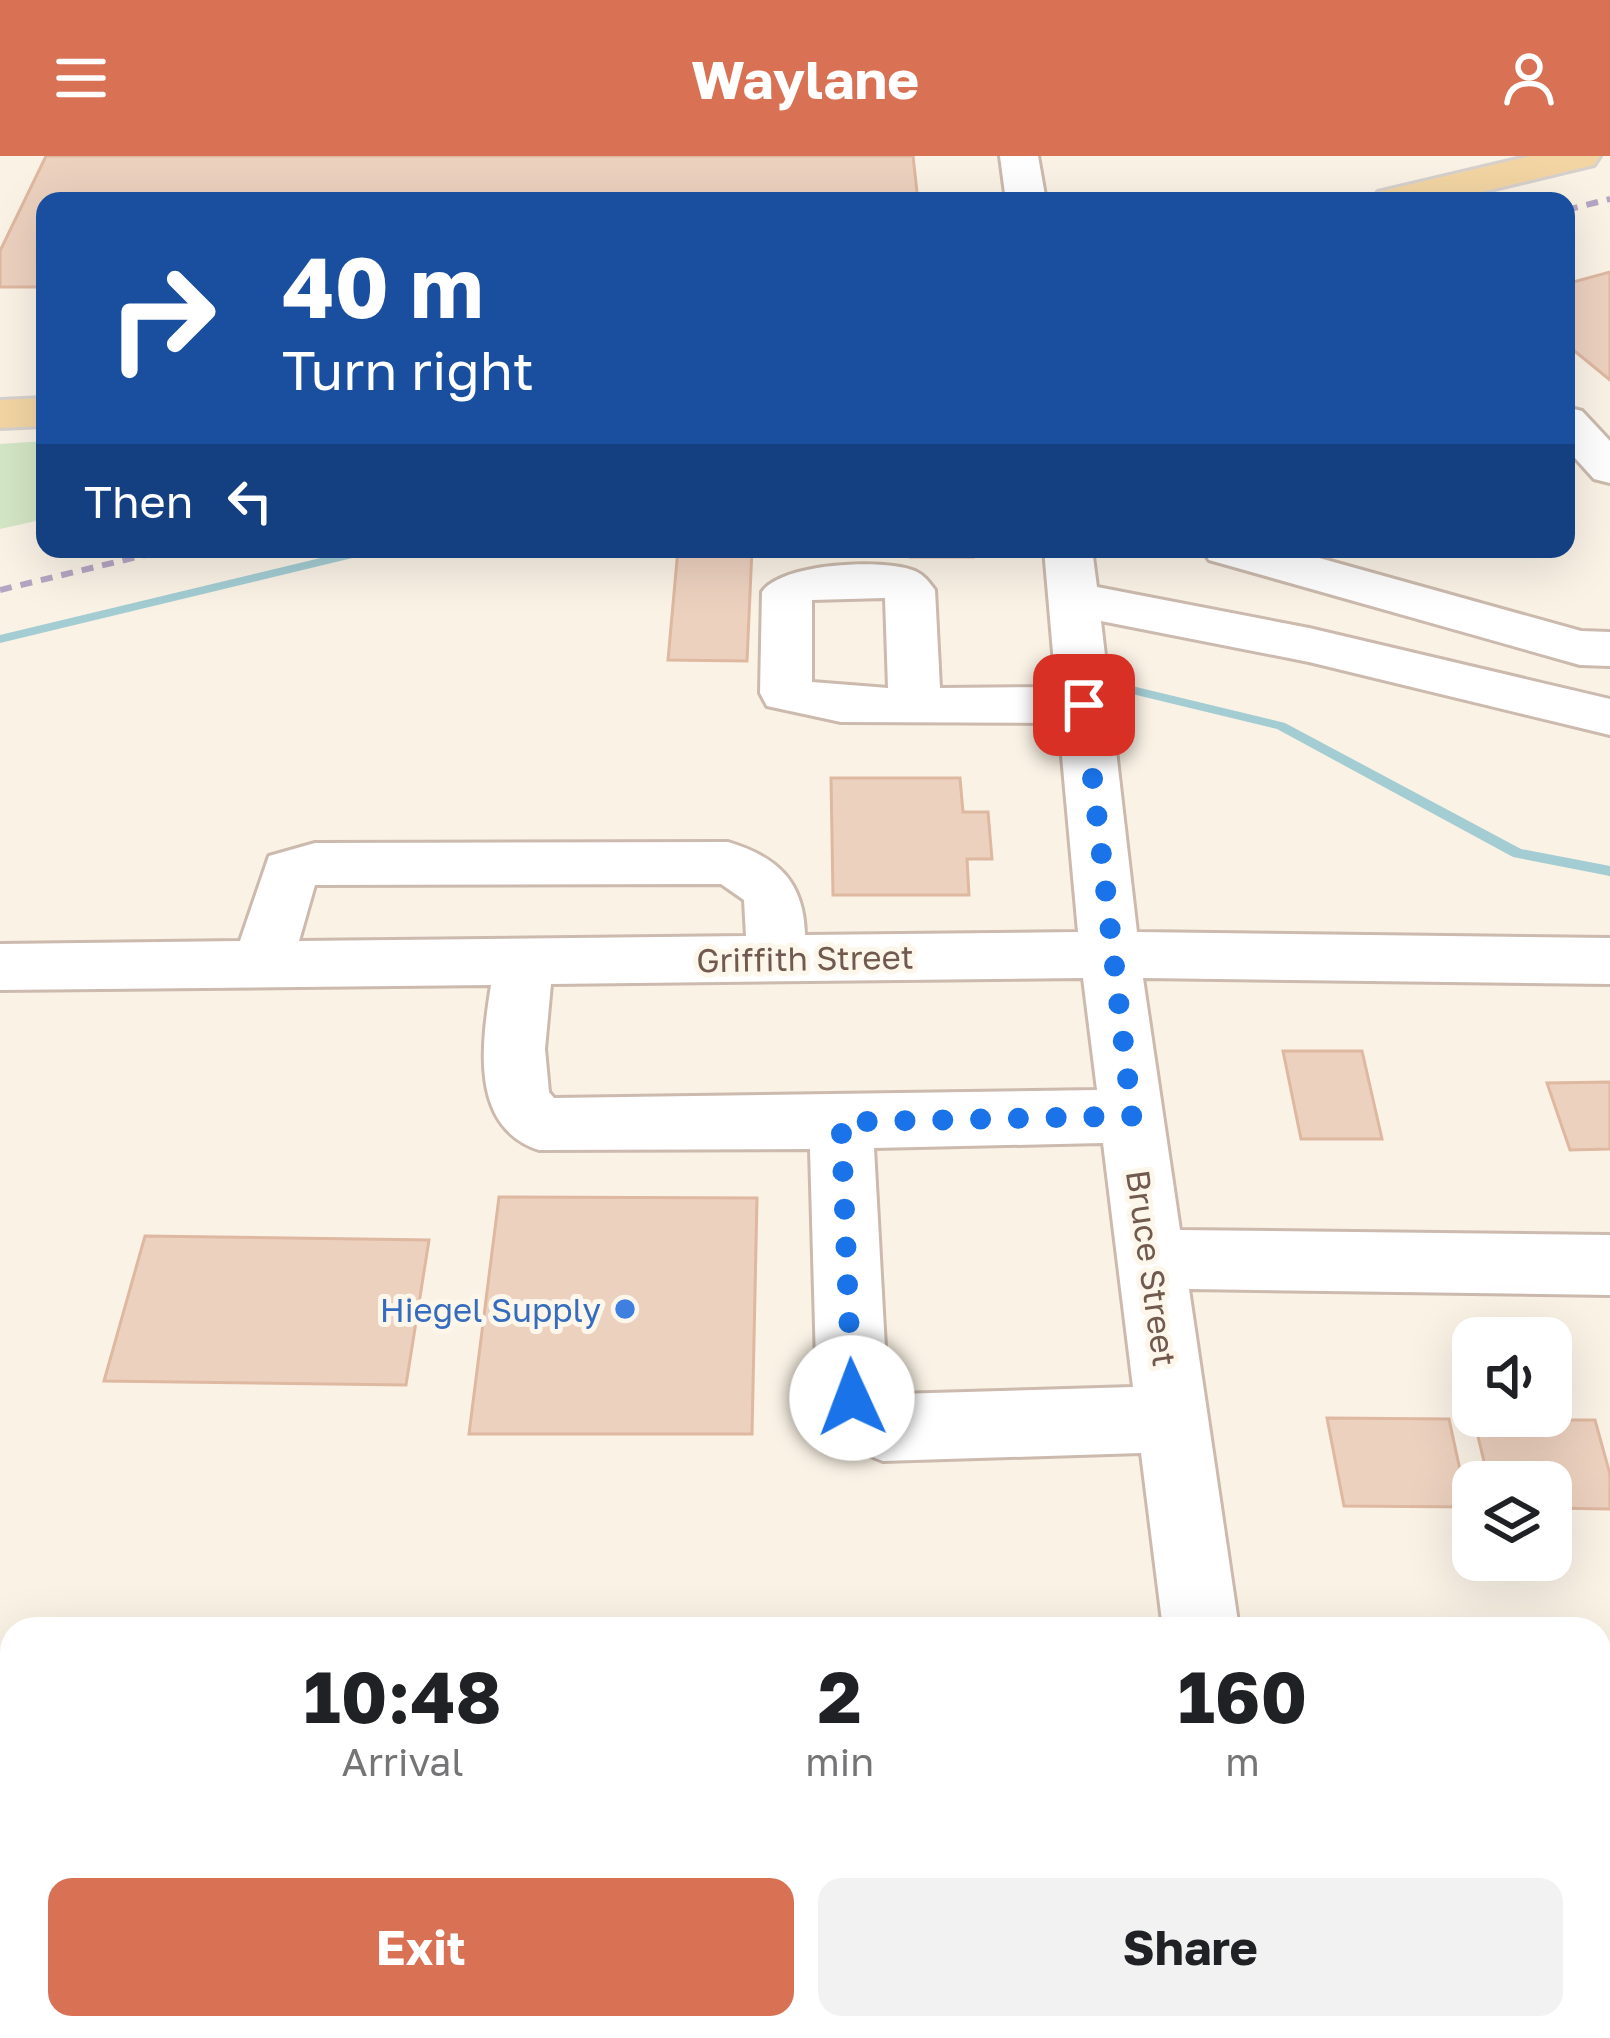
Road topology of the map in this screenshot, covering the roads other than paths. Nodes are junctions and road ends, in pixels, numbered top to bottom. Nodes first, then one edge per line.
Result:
1 (1018, 156) edge
2 (1580, 156) edge
3 (1024, 192) edge
4 (1430, 192) edge
5 (36, 412) edge
6 (0, 414) edge
7 (1575, 431) edge
8 (1610, 469) edge
9 (1261, 558) edge
10 (1070, 574) edge
11 (1600, 638) edge
12 (915, 703) dead end
13 (1556, 703) junction
14 (1084, 705) junction
15 (1610, 718) edge
16 (1110, 955) junction
17 (776, 958) junction
18 (523, 961) junction
19 (1610, 961) edge
20 (263, 964) junction
21 (0, 967) edge
22 (1132, 1116) junction
23 (841, 1122) junction
24 (1150, 1259) junction
25 (1610, 1265) edge
26 (1172, 1419) junction
27 (1199, 1617) edge

1 - 3 street
2 - 4 main road
5 - 6 main road
7 - 8 street
9 - 11 street
10 - 13 street
10 - 14 street, Bruce Street
11 - 13 street
12 - 14 street
13 - 15 street
14 - 16 street, Bruce Street
16 - 17 street, Griffith Street
16 - 19 street, Griffith Street
16 - 22 street, Bruce Street
17 - 18 street, Griffith Street
17 - 20 street
18 - 20 street, Griffith Street
18 - 23 street
20 - 21 street, Griffith Street
22 - 23 street
22 - 24 street, Bruce Street
23 - 26 street
24 - 25 street
24 - 26 street, Bruce Street
26 - 27 street, Bruce Street

